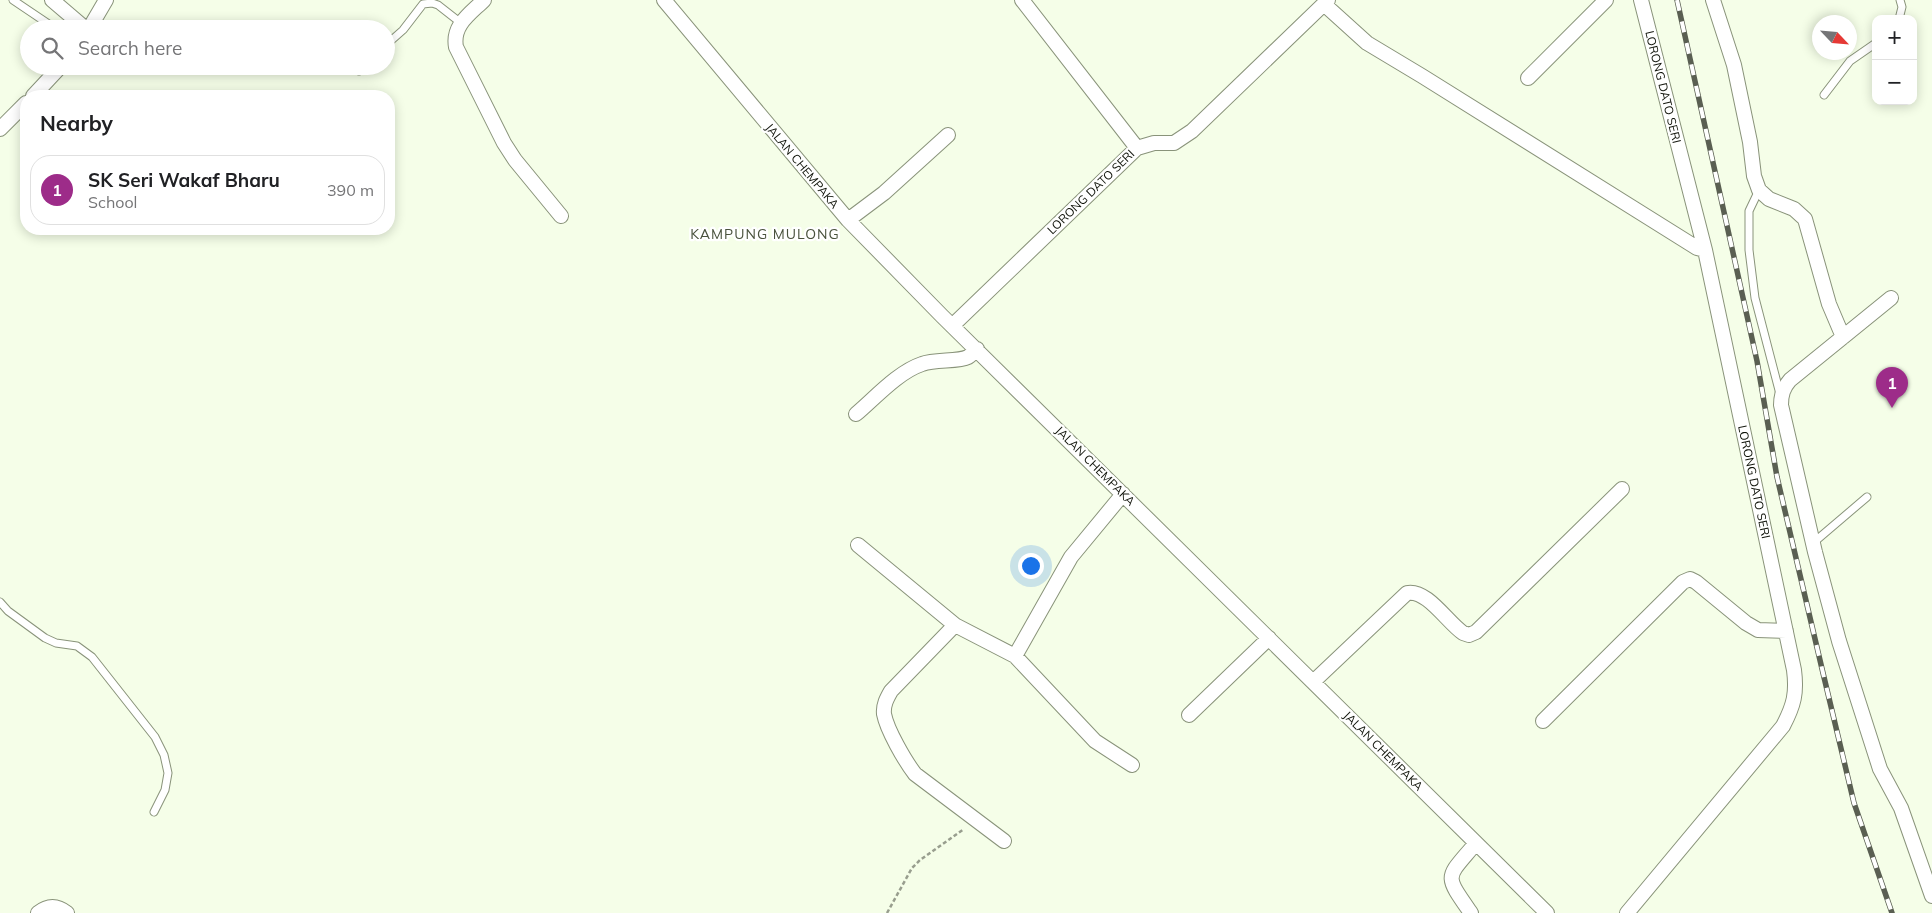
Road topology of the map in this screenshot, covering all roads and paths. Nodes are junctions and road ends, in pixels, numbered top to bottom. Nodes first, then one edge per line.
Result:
1 (13, 0) edge
2 (52, 0) edge
3 (106, 0) edge
4 (484, 0) edge
5 (664, 0) edge
6 (1022, 0) edge
7 (1606, 0) edge
8 (1641, 0) edge
9 (1714, 0) edge
10 (1900, 0) edge
11 (1327, 2) edge
12 (1900, 15) edge
13 (43, 20) edge
14 (76, 20) edge
15 (93, 20) edge
16 (461, 22) junction
17 (395, 37) edge
18 (1872, 46) edge
19 (54, 75) edge
20 (1528, 78) dead end
21 (39, 90) edge
22 (1824, 95) dead end
23 (20, 109) edge
24 (0, 129) edge
25 (948, 135) dead end
26 (1137, 148) junction
27 (1759, 190) junction
28 (561, 216) dead end
29 (848, 220) junction
30 (1705, 250) junction
31 (1890, 298) dead end
32 (952, 326) junction
33 (1842, 337) junction
34 (977, 349) junction
35 (1781, 396) junction
36 (856, 414) dead end
37 (1622, 489) dead end
38 (1123, 494) junction
39 (1867, 497) dead end
40 (1812, 544) junction
41 (858, 545) dead end
42 (0, 602) edge
43 (955, 625) junction
44 (1786, 631) junction
45 (1269, 638) junction
46 (1015, 656) junction
47 (1314, 682) junction
48 (1189, 715) dead end
49 (1543, 721) dead end
50 (1132, 765) dead end
51 (154, 812) dead end
52 (973, 818) junction
53 (1004, 841) dead end
54 (1476, 843) junction
55 (1927, 868) edge
56 (1932, 896) edge
57 (38, 913) edge
58 (67, 913) edge
59 (887, 913) edge
60 (1471, 913) edge
61 (1547, 913) edge
62 (1627, 913) edge

1 - 13 lane
2 - 14 street
3 - 15 street
4 - 16 street
5 - 29 street, JALAN CHEMPAKA
6 - 26 street
7 - 20 street
8 - 30 street, LORONG DATO SERI
9 - 27 street
10 - 12 lane
11 - 26 street, LORONG DATO SERI
11 - 30 street
16 - 17 lane
16 - 28 street
18 - 22 lane
19 - 21 street
23 - 24 street
25 - 29 street
26 - 32 street, LORONG DATO SERI
27 - 33 street
27 - 35 lane
29 - 32 street, JALAN CHEMPAKA
30 - 44 street, LORONG DATO SERI
31 - 33 street
32 - 34 street, JALAN CHEMPAKA
33 - 35 street
34 - 36 street
34 - 38 street, JALAN CHEMPAKA
35 - 40 street
37 - 47 street
38 - 45 street, JALAN CHEMPAKA
38 - 46 street
39 - 40 lane
40 - 55 street
41 - 43 street
42 - 51 lane
43 - 46 street
43 - 52 street
44 - 49 street
44 - 62 street, LORONG DATO SERI
45 - 47 street, JALAN CHEMPAKA
45 - 48 street
46 - 50 street
47 - 54 street, JALAN CHEMPAKA
52 - 53 street
52 - 59 path
54 - 60 street
54 - 61 street, JALAN CHEMPAKA
55 - 56 street
57 - 58 street

